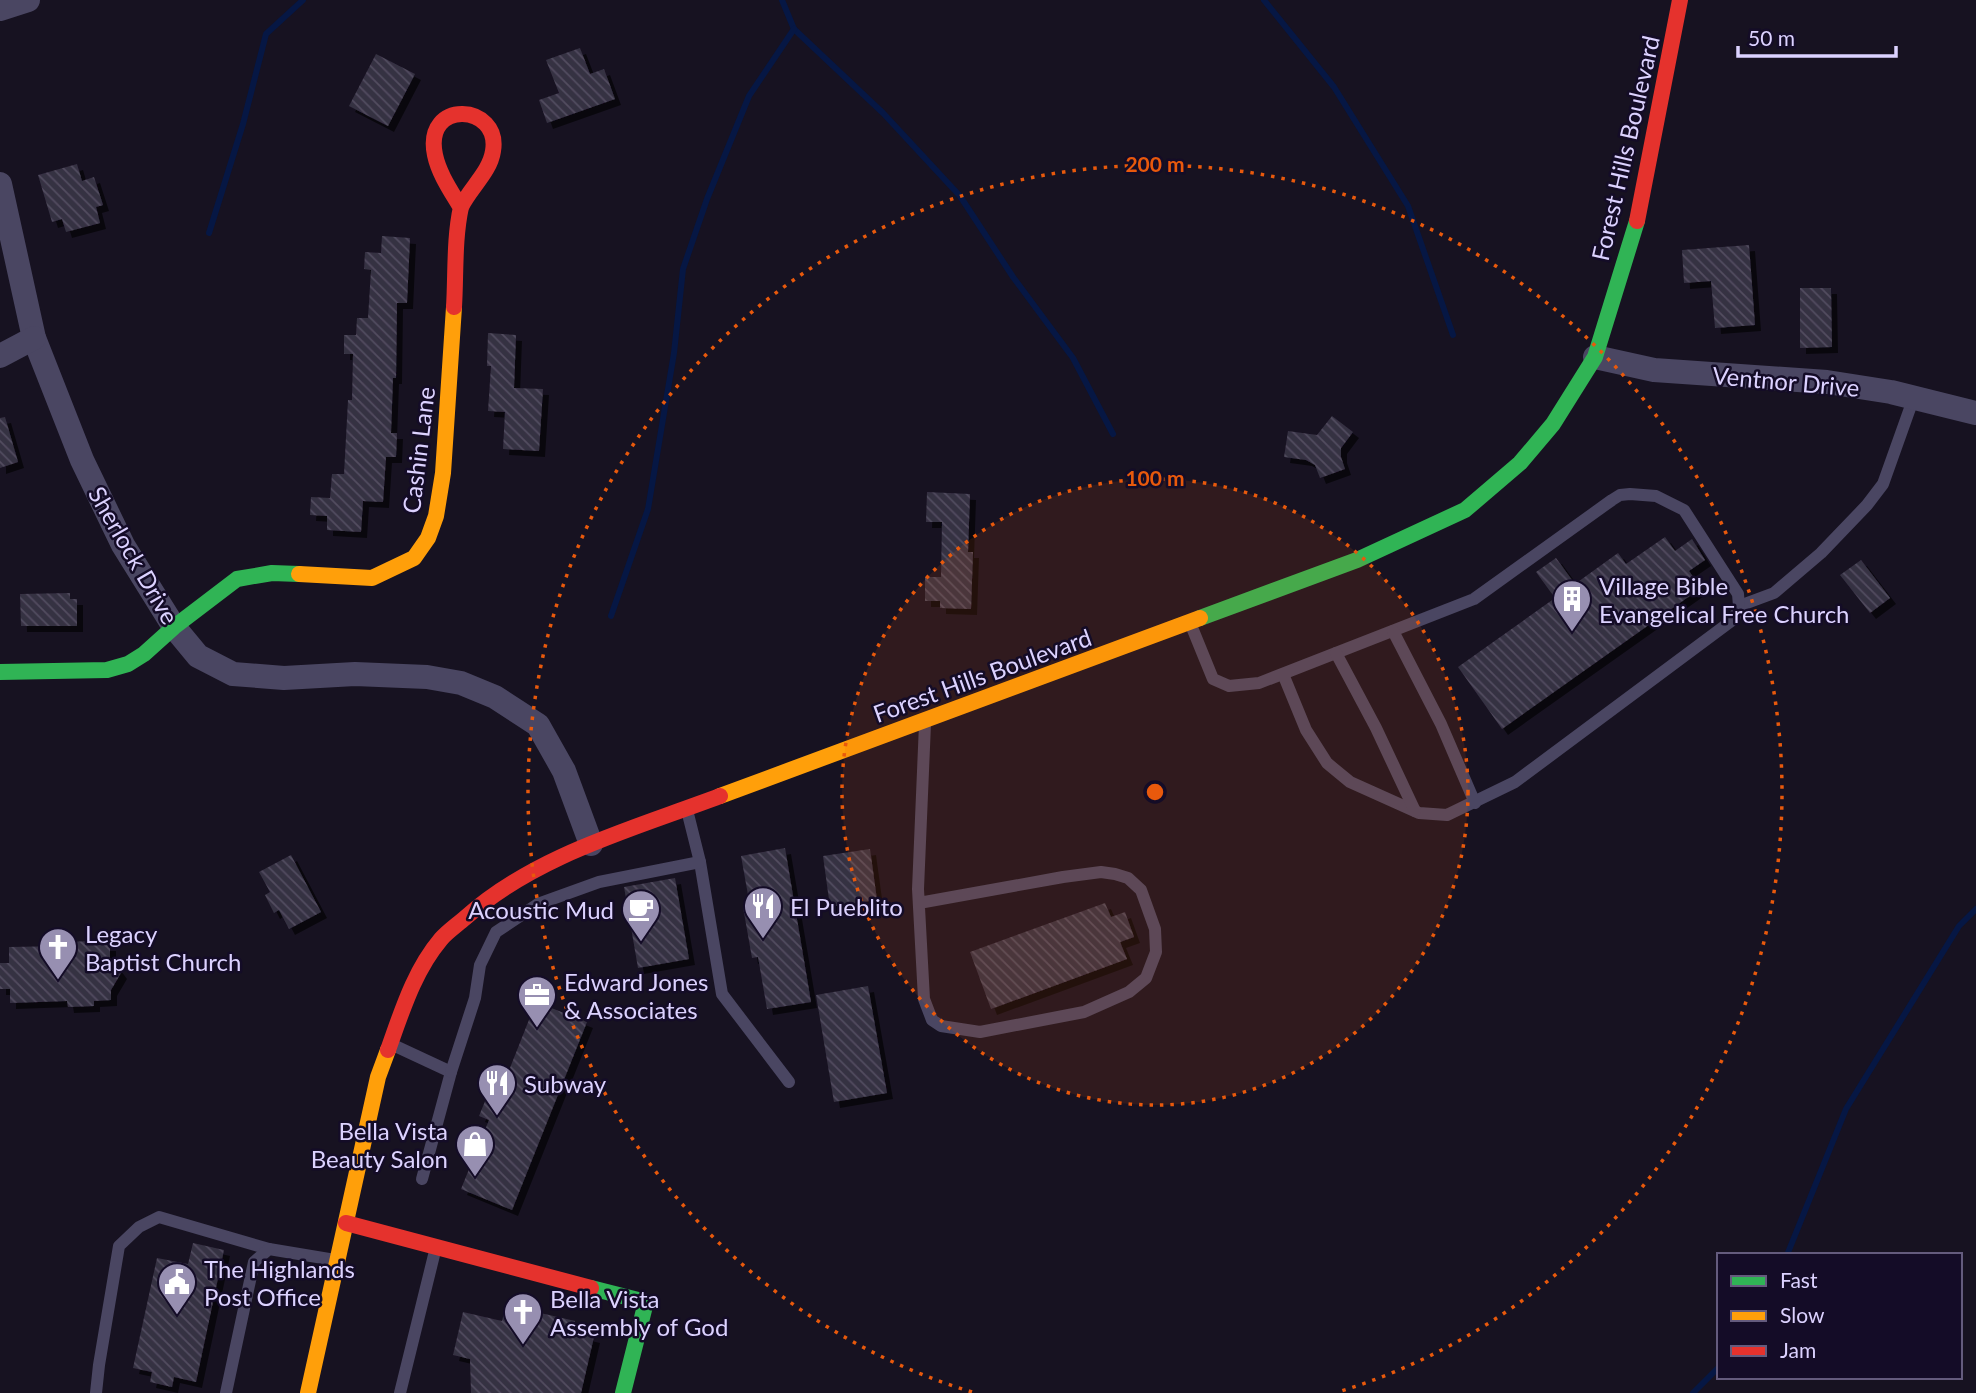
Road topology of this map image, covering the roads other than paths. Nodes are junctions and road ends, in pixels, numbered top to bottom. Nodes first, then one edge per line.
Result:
1 (28, 0) edge
2 (1680, 0) edge
3 (0, 9) edge
4 (0, 184) edge
5 (461, 208) junction
6 (34, 338) junction
7 (0, 356) edge
8 (1595, 358) junction
9 (1914, 397) junction
10 (1976, 413) edge
11 (1739, 606) junction
12 (1189, 622) junction
13 (174, 627) junction
14 (1393, 631) junction
15 (1336, 653) junction
16 (0, 672) edge
17 (1283, 674) junction
18 (925, 720) junction
19 (1475, 803) junction
20 (687, 809) junction
21 (1415, 811) junction
22 (591, 844) junction
23 (700, 862) junction
24 (919, 903) junction
25 (390, 1043) junction
26 (451, 1072) junction
27 (789, 1082) dead end
28 (422, 1179) dead end
29 (346, 1223) junction
30 (436, 1247) junction
31 (270, 1248) junction
32 (339, 1260) junction
33 (96, 1393) edge
34 (226, 1393) edge
35 (308, 1393) edge
36 (400, 1393) edge
37 (623, 1393) edge

1 - 3 street
2 - 8 main road, Forest Hills Boulevard
4 - 6 street, Sherlock Drive
5 - 5 main road
5 - 13 main road, Cashin Lane
6 - 7 street
6 - 13 street, Sherlock Drive
8 - 9 street, Ventnor Drive
8 - 12 main road, Forest Hills Boulevard
9 - 10 street, Ventnor Drive
9 - 11 lane
11 - 14 lane
11 - 19 lane
12 - 17 lane
12 - 18 main road, Forest Hills Boulevard
13 - 16 main road, Cashin Lane
13 - 22 street, Sherlock Drive
14 - 15 lane
14 - 19 lane
15 - 17 lane
15 - 21 lane
17 - 21 lane
18 - 20 main road, Forest Hills Boulevard
18 - 24 lane
19 - 21 lane
20 - 22 main road, Forest Hills Boulevard
20 - 23 lane
22 - 25 main road, Forest Hills Boulevard
23 - 26 lane
23 - 27 lane
24 - 24 lane
25 - 26 lane
25 - 29 main road, Forest Hills Boulevard
26 - 28 lane
29 - 30 main road
29 - 32 main road, Forest Hills Boulevard
30 - 36 lane
30 - 37 main road
31 - 32 lane
31 - 33 lane
31 - 34 lane
32 - 35 main road, Forest Hills Boulevard

